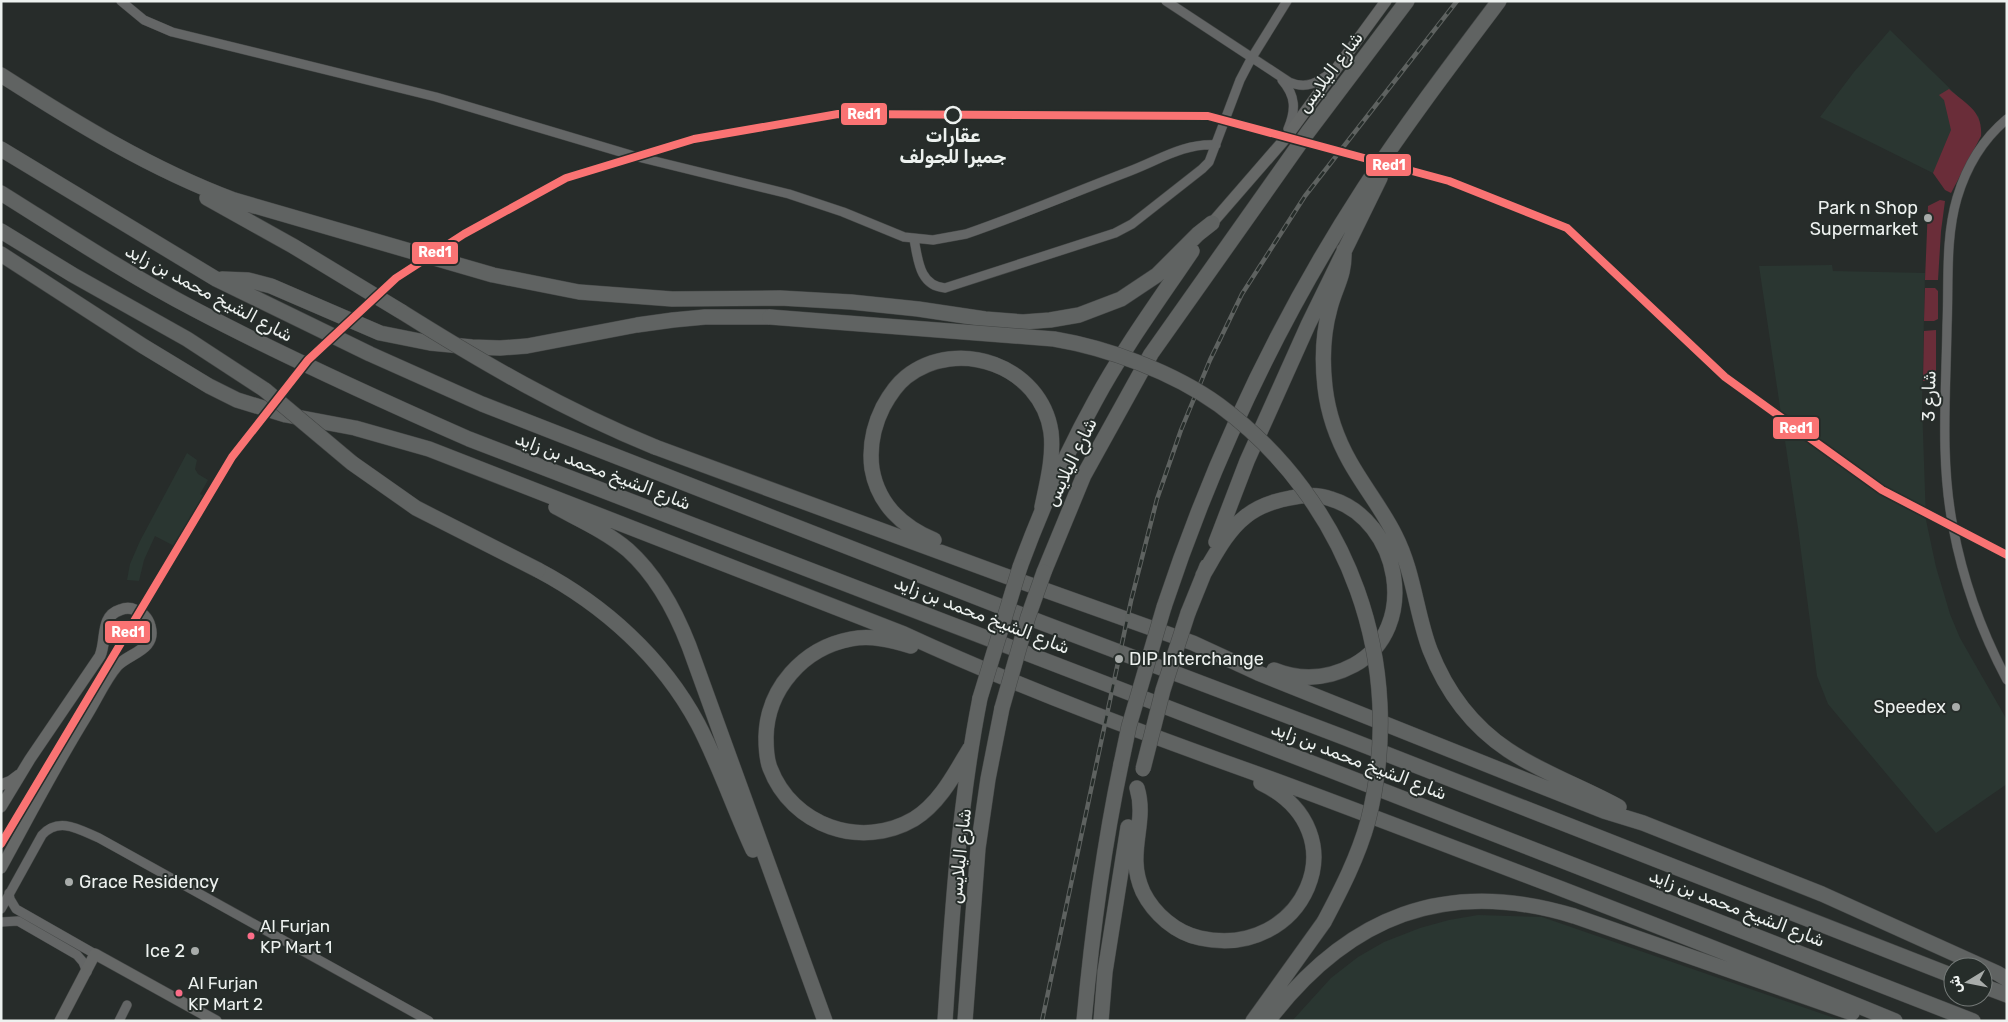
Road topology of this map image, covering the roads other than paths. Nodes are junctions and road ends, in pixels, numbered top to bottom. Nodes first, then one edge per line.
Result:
1 (121, 1) edge
2 (1166, 1) edge
3 (1287, 1) edge
4 (1386, 1) edge
5 (1408, 1) edge
6 (1499, 1) edge
7 (1252, 58) junction
8 (1340, 66) junction
9 (1, 75) edge
10 (1280, 78) junction
11 (2007, 119) edge
12 (1284, 138) junction
13 (1216, 144) junction
14 (1, 149) edge
15 (1387, 155) junction
16 (165, 172) junction
17 (1, 194) edge
18 (1212, 223) junction
19 (1, 231) edge
20 (914, 239) junction
21 (1344, 250) junction
22 (1, 254) edge
23 (216, 279) junction
24 (497, 476) junction
25 (1042, 507) junction
26 (1000, 574) junction
27 (1203, 575) junction
28 (1214, 653) junction
29 (970, 664) junction
30 (2007, 680) edge
31 (970, 748) junction
32 (1203, 756) junction
33 (22, 772) junction
34 (1, 785) edge
35 (1136, 788) junction
36 (1, 807) edge
37 (1643, 823) junction
38 (1, 868) edge
39 (778, 892) junction
40 (9, 894) junction
41 (1, 909) edge
42 (1, 922) edge
43 (96, 954) junction
44 (87, 972) junction
45 (1943, 972) edge
46 (2007, 979) edge
47 (1993, 990) edge
48 (2007, 995) edge
49 (128, 1005) dead end
50 (60, 1021) edge
51 (119, 1021) edge
52 (216, 1021) edge
53 (428, 1021) edge
54 (825, 1021) edge
55 (945, 1021) edge
56 (965, 1021) edge
57 (1084, 1021) edge
58 (1101, 1021) edge
59 (1252, 1021) edge
60 (1268, 1021) edge
61 (1874, 1021) edge
62 (1895, 1021) edge
63 (1973, 1021) edge

1 - 20 street
2 - 7 street
3 - 7 street
4 - 8 main road
5 - 56 highway, شارع اليلايس, bridge
6 - 15 highway
7 - 10 street
7 - 13 street
8 - 10 street
8 - 12 main road
9 - 16 highway
10 - 12 street
11 - 30 street, شارع 3
12 - 18 main road
13 - 20 street
13 - 20 street
14 - 23 highway, شارع الشيخ محمد بن زايد
15 - 21 highway
15 - 57 highway, bridge
16 - 18 highway
16 - 26 highway, bridge
17 - 63 highway, شارع الشيخ محمد بن زايد
18 - 25 highway
19 - 39 highway, bridge
21 - 27 highway
21 - 37 highway
22 - 24 highway
23 - 45 highway, شارع الشيخ محمد بن زايد
23 - 59 highway, bridge
24 - 29 highway
24 - 39 highway
25 - 26 highway
25 - 31 highway, bridge
26 - 28 highway
27 - 28 highway
27 - 35 highway, bridge
28 - 37 highway
29 - 31 highway
29 - 32 highway
31 - 55 highway
32 - 35 highway
32 - 62 highway
33 - 34 main road
33 - 36 main road
33 - 38 main road
35 - 58 highway
37 - 46 highway
39 - 54 highway
40 - 41 street
40 - 43 street
40 - 53 street
42 - 44 street
43 - 44 main road
43 - 52 main road
44 - 50 main road
47 - 48 highway
49 - 51 street
60 - 61 highway

